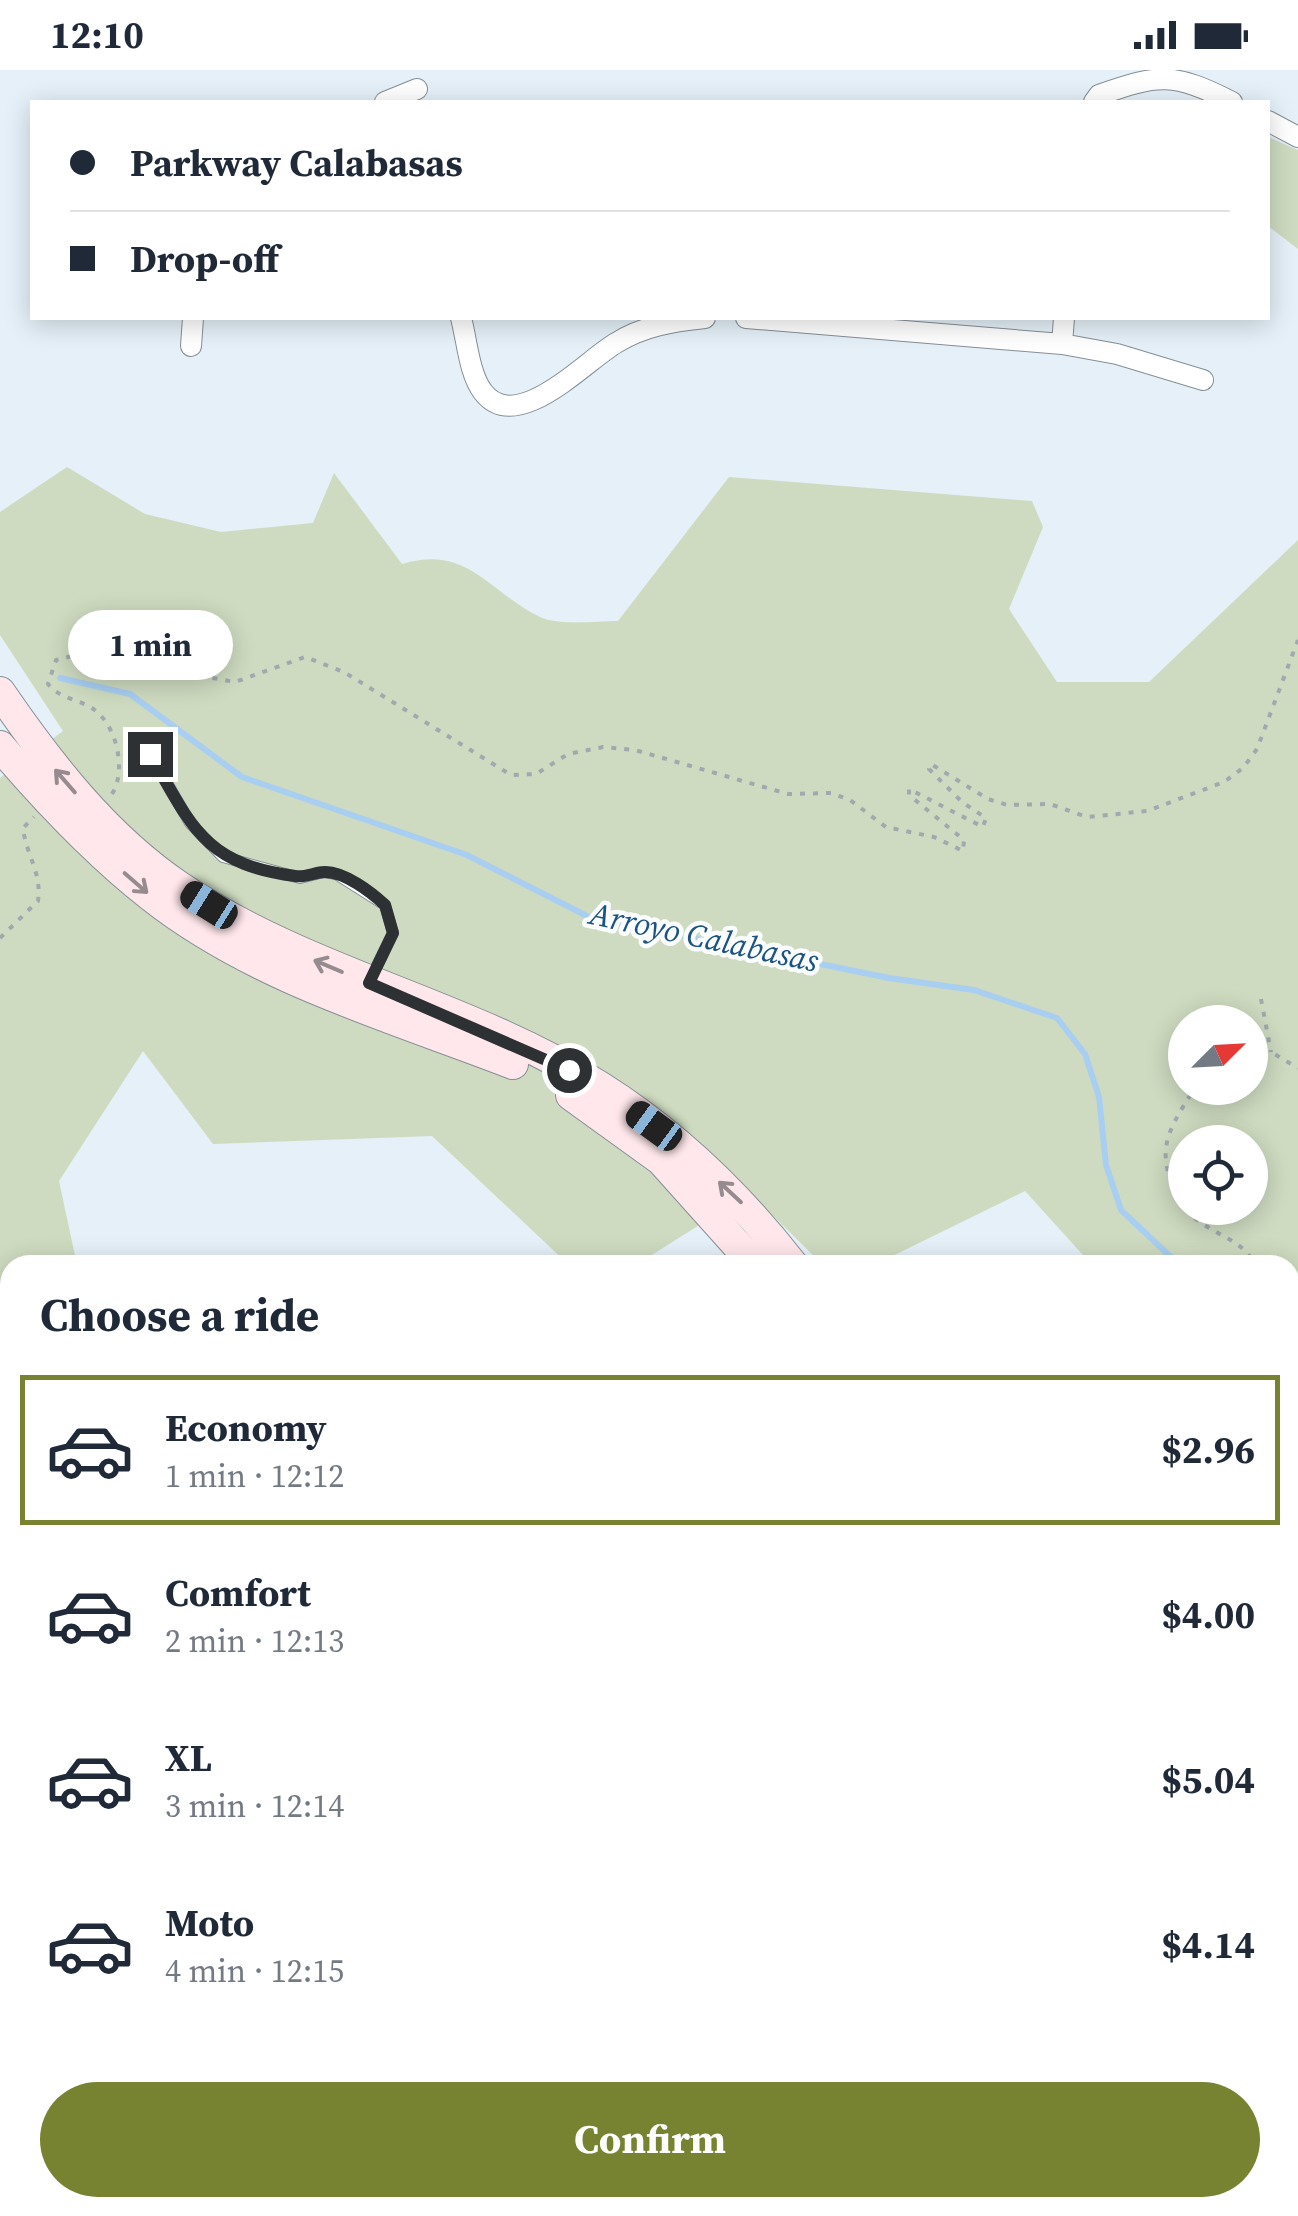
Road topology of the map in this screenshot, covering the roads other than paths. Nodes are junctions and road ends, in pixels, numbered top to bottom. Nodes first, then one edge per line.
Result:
1 (417, 87) edge
2 (389, 100) edge
3 (1095, 100) edge
4 (1228, 100) edge
5 (1270, 122) edge
6 (1298, 136) edge
7 (192, 320) edge
8 (462, 320) edge
9 (684, 320) edge
10 (770, 320) edge
11 (1064, 320) edge
12 (1062, 344) junction
13 (191, 346) dead end
14 (1203, 380) dead end
15 (0, 692) edge
16 (18, 753) edge
17 (150, 754) dead end
18 (74, 809) junction
19 (369, 983) junction
20 (746, 1255) edge
21 (786, 1255) edge

1 - 2 street
3 - 4 street
5 - 6 street
7 - 13 street
8 - 9 street
10 - 12 street
11 - 12 street
12 - 14 street
15 - 16 street
16 - 18 street
17 - 19 lane
19 -> 18 street
18 -> 20 street
21 -> 19 street

